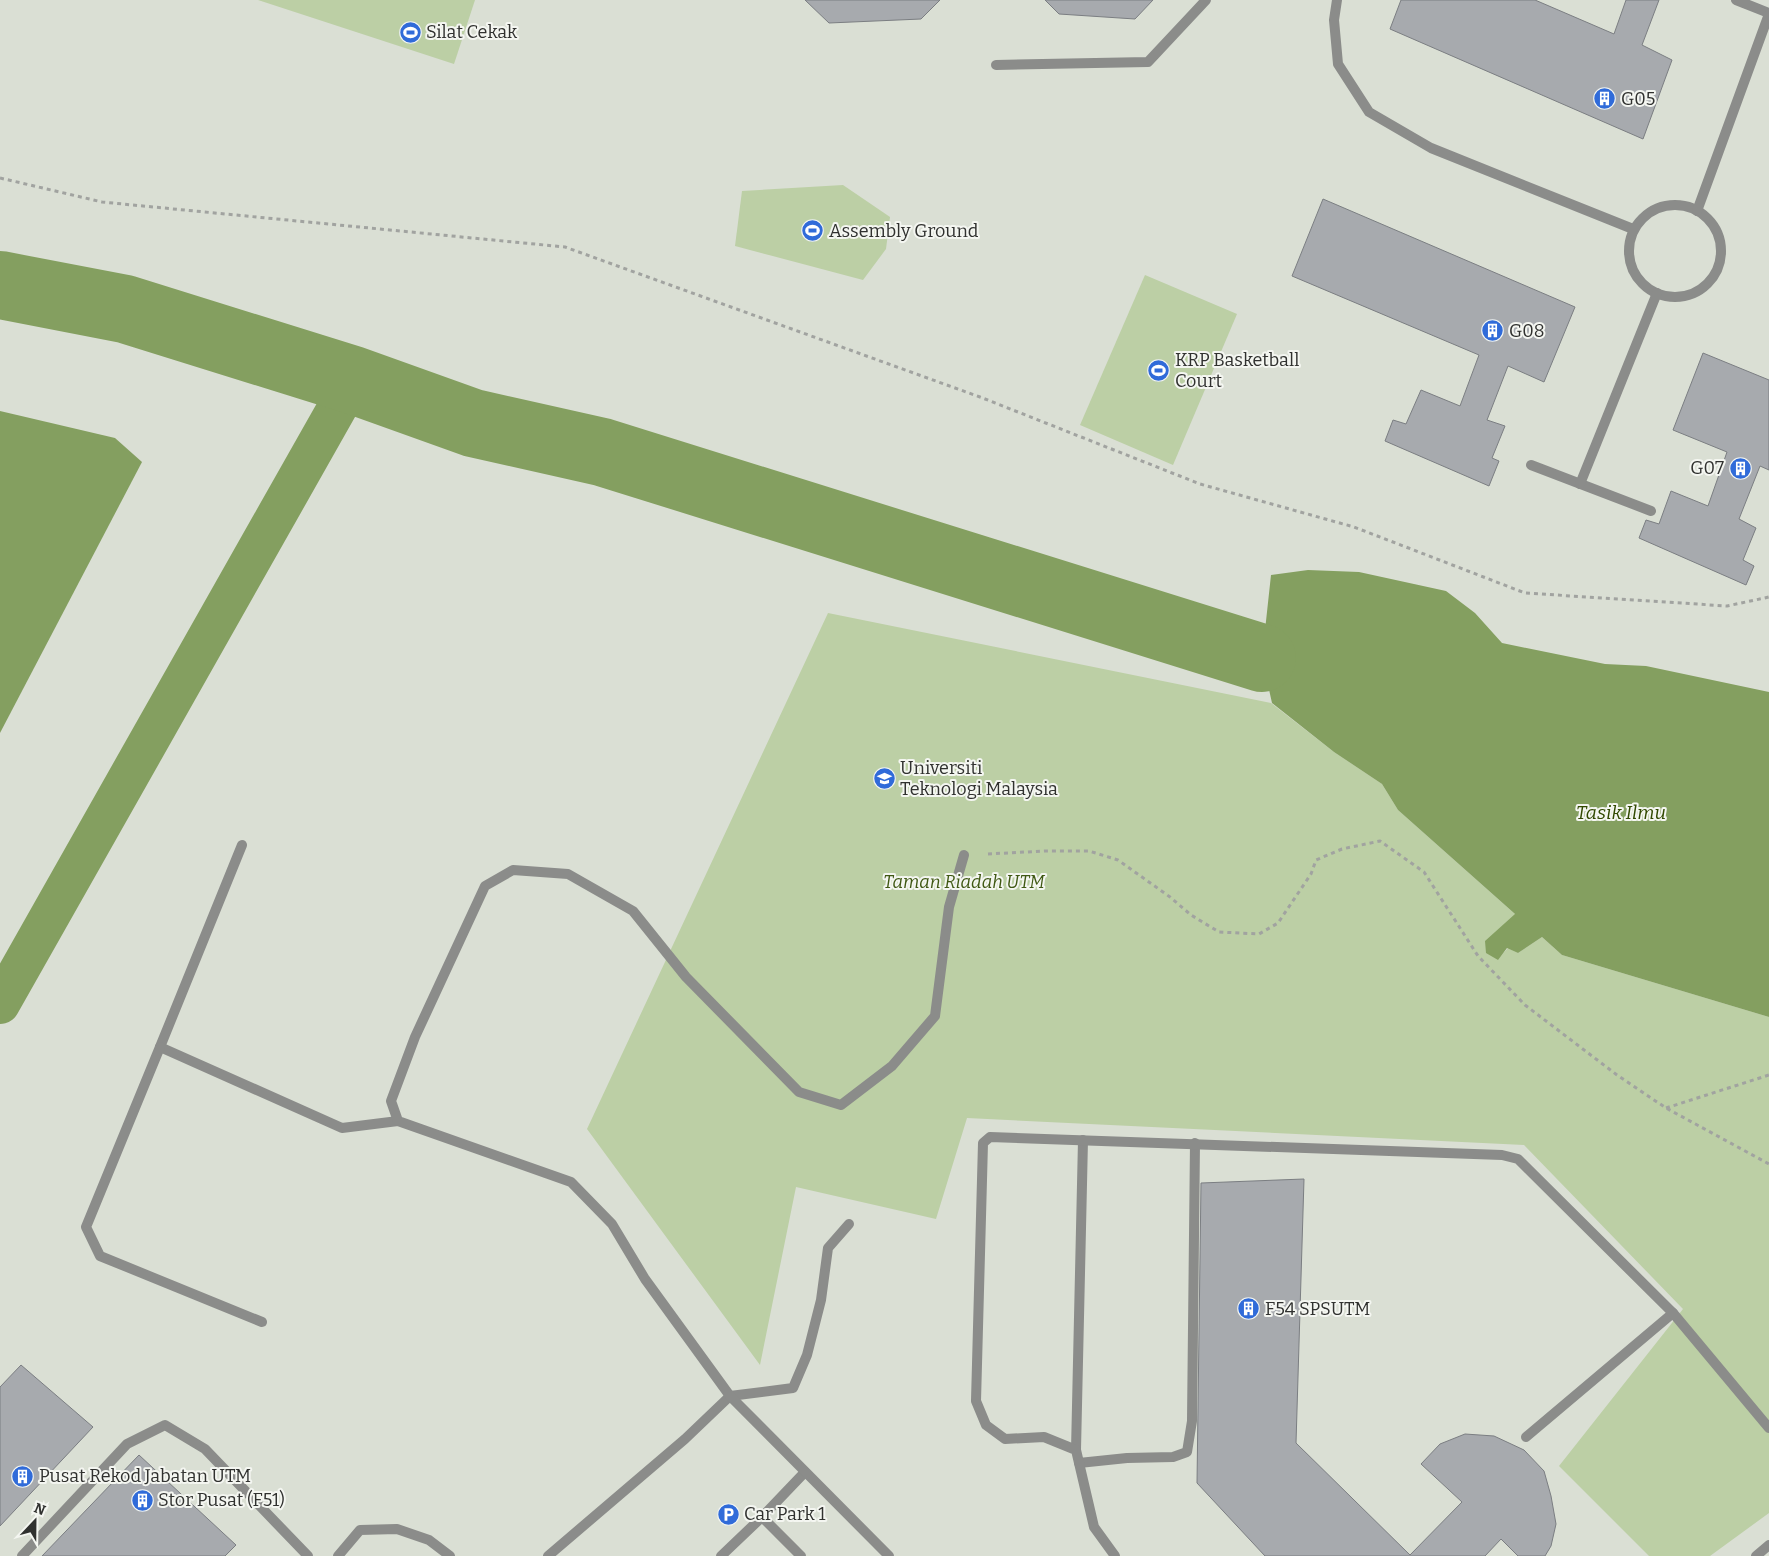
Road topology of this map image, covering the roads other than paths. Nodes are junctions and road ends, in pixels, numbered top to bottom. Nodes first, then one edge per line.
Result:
1 (1206, 0) edge
2 (1337, 0) edge
3 (1736, 0) edge
4 (1769, 14) edge
5 (996, 65) dead end
6 (1697, 211) junction
7 (1633, 230) junction
8 (1657, 293) junction
9 (1531, 465) dead end
10 (1580, 484) junction
11 (1651, 511) dead end
12 (242, 845) dead end
13 (964, 855) road end
14 (160, 1047) junction
15 (398, 1121) junction
16 (1083, 1140) junction
17 (1195, 1143) junction
18 (849, 1224) dead end
19 (1673, 1313) junction
20 (262, 1322) dead end
21 (730, 1396) junction
22 (1769, 1428) edge
23 (1526, 1437) dead end
24 (1076, 1450) junction
25 (1079, 1463) junction
26 (805, 1472) junction
27 (762, 1517) junction
28 (1769, 1545) edge
29 (22, 1556) edge
30 (308, 1556) edge
31 (338, 1556) edge
32 (450, 1556) edge
33 (548, 1556) edge
34 (721, 1556) edge
35 (801, 1556) edge
36 (889, 1556) edge
37 (1115, 1556) edge
38 (1756, 1556) edge

1 - 5 street
2 - 7 street
3 - 4 street
4 - 6 street
6 - 7 street
6 - 8 street
7 - 8 street
8 - 10 street
9 - 10 street
10 - 11 street
12 - 14 street
13 - 15 street
14 - 15 street
14 - 20 street
15 - 21 street
16 - 17 street
16 - 24 street
16 - 24 street
17 - 19 street
17 - 25 street
18 - 21 street
19 - 22 street
19 - 23 street
21 - 26 street
21 - 33 street
24 - 25 street
25 - 37 street
26 - 27 street
26 - 36 street
27 - 34 street
27 - 35 street
28 - 38 street
29 - 30 street
31 - 32 street

